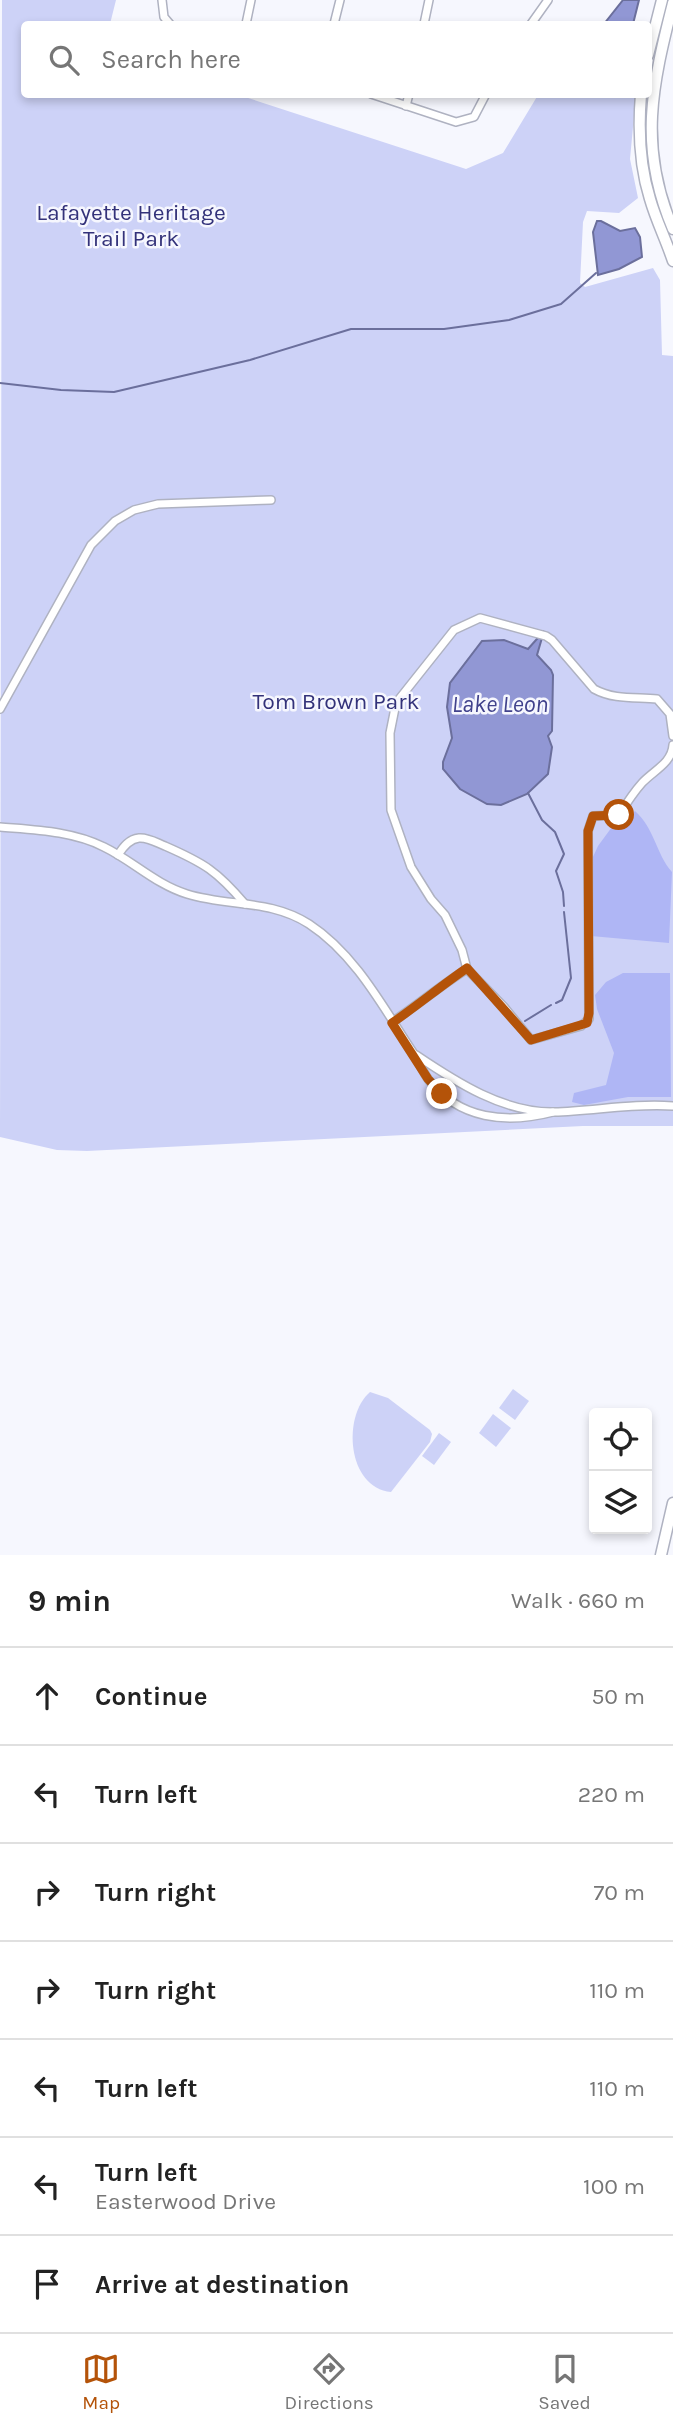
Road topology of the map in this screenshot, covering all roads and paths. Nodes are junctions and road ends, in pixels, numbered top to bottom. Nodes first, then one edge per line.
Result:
1 (162, 0) edge
2 (251, 0) edge
3 (340, 0) edge
4 (429, 0) edge
5 (548, 0) edge
6 (662, 0) edge
7 (673, 3) edge
8 (167, 21) edge
9 (247, 21) edge
10 (335, 21) edge
11 (425, 21) edge
12 (533, 21) edge
13 (652, 42) edge
14 (383, 98) edge
15 (407, 98) edge
16 (484, 98) edge
17 (641, 98) edge
18 (406, 106) junction
19 (673, 229) edge
20 (673, 261) edge
21 (271, 500) dead end
22 (0, 709) edge
23 (673, 736) edge
24 (673, 745) edge
25 (0, 827) edge
26 (118, 855) junction
27 (245, 904) junction
28 (467, 968) junction
29 (392, 1023) junction
30 (413, 1053) junction
31 (673, 1105) edge
32 (552, 1112) junction
33 (673, 1503) edge
34 (661, 1555) edge

1 - 8 street
2 - 9 street
3 - 10 street
4 - 11 street
5 - 12 street
6 - 13 main road
7 - 19 main road
14 - 18 street
15 - 18 street
16 - 18 street
17 - 20 main road
21 - 22 street
23 - 28 street
24 - 28 street
25 - 26 street
26 - 27 street
26 - 27 street
27 - 29 street
28 - 29 street
29 - 30 street
30 - 32 street
30 - 32 street
31 - 32 street
33 - 34 main road

